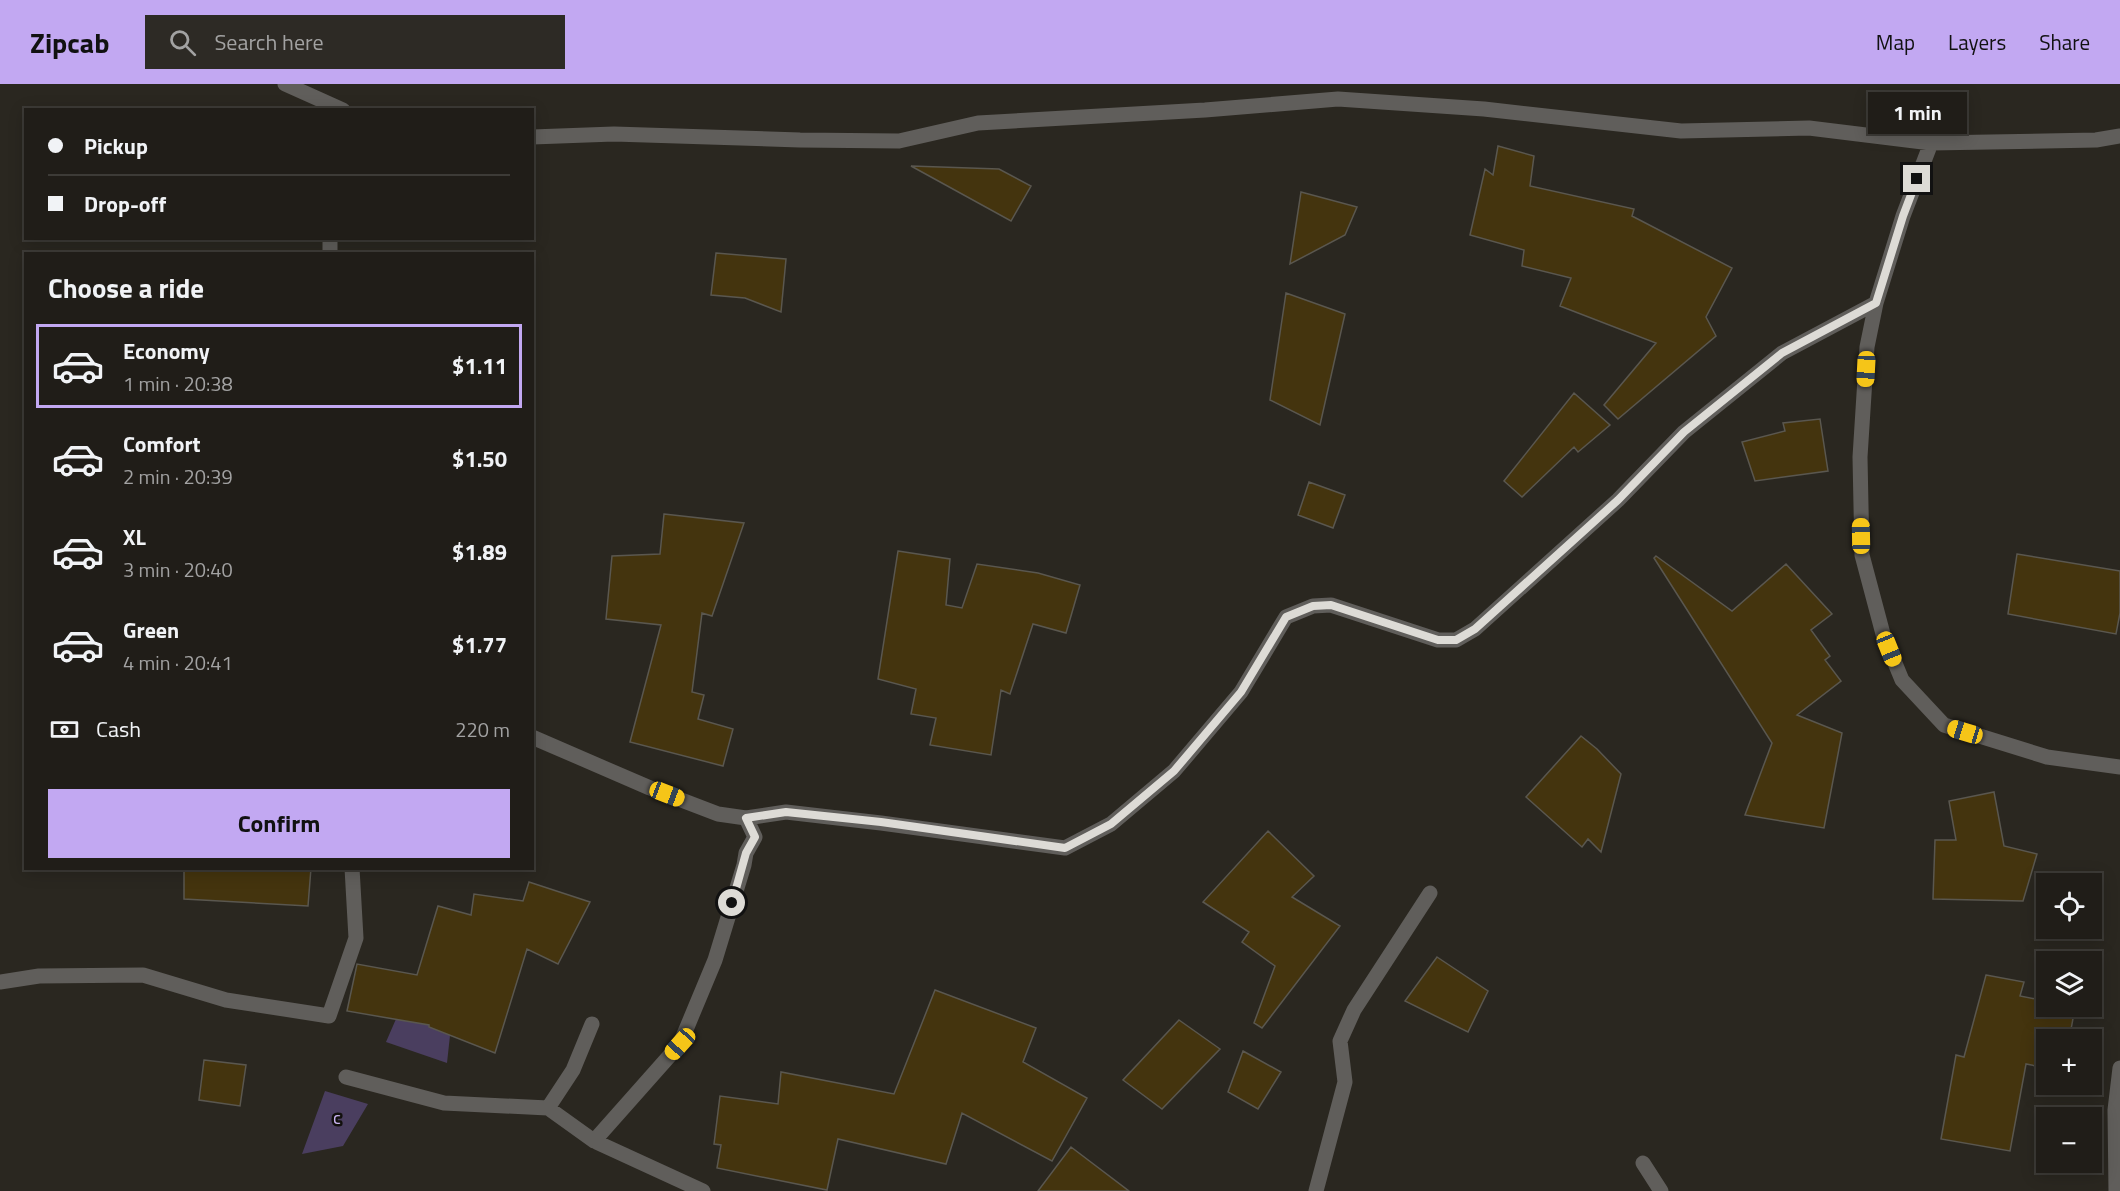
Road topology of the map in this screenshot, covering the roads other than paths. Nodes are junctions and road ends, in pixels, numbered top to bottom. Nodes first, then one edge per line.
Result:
1 (285, 84) edge
2 (329, 106) edge
3 (2120, 136) edge
4 (534, 137) edge
5 (1931, 143) junction
6 (1876, 303) junction
7 (534, 738) edge
8 (2120, 767) edge
9 (746, 818) junction
10 (352, 870) edge
11 (1430, 893) dead end
12 (0, 982) edge
13 (592, 1024) dead end
14 (2120, 1068) edge
15 (346, 1077) dead end
16 (548, 1108) junction
17 (594, 1141) junction
18 (1643, 1163) dead end
19 (703, 1191) edge
20 (1316, 1191) edge
21 (1661, 1191) edge
22 (2116, 1191) edge

1 - 2 street
3 - 5 street
4 - 5 street
5 - 6 street
6 - 8 street
6 - 9 street
7 - 9 street
9 - 17 street
10 - 12 street
11 - 20 street
13 - 16 street
14 - 22 street
15 - 16 street
16 - 17 street
17 - 19 street
18 - 21 street

